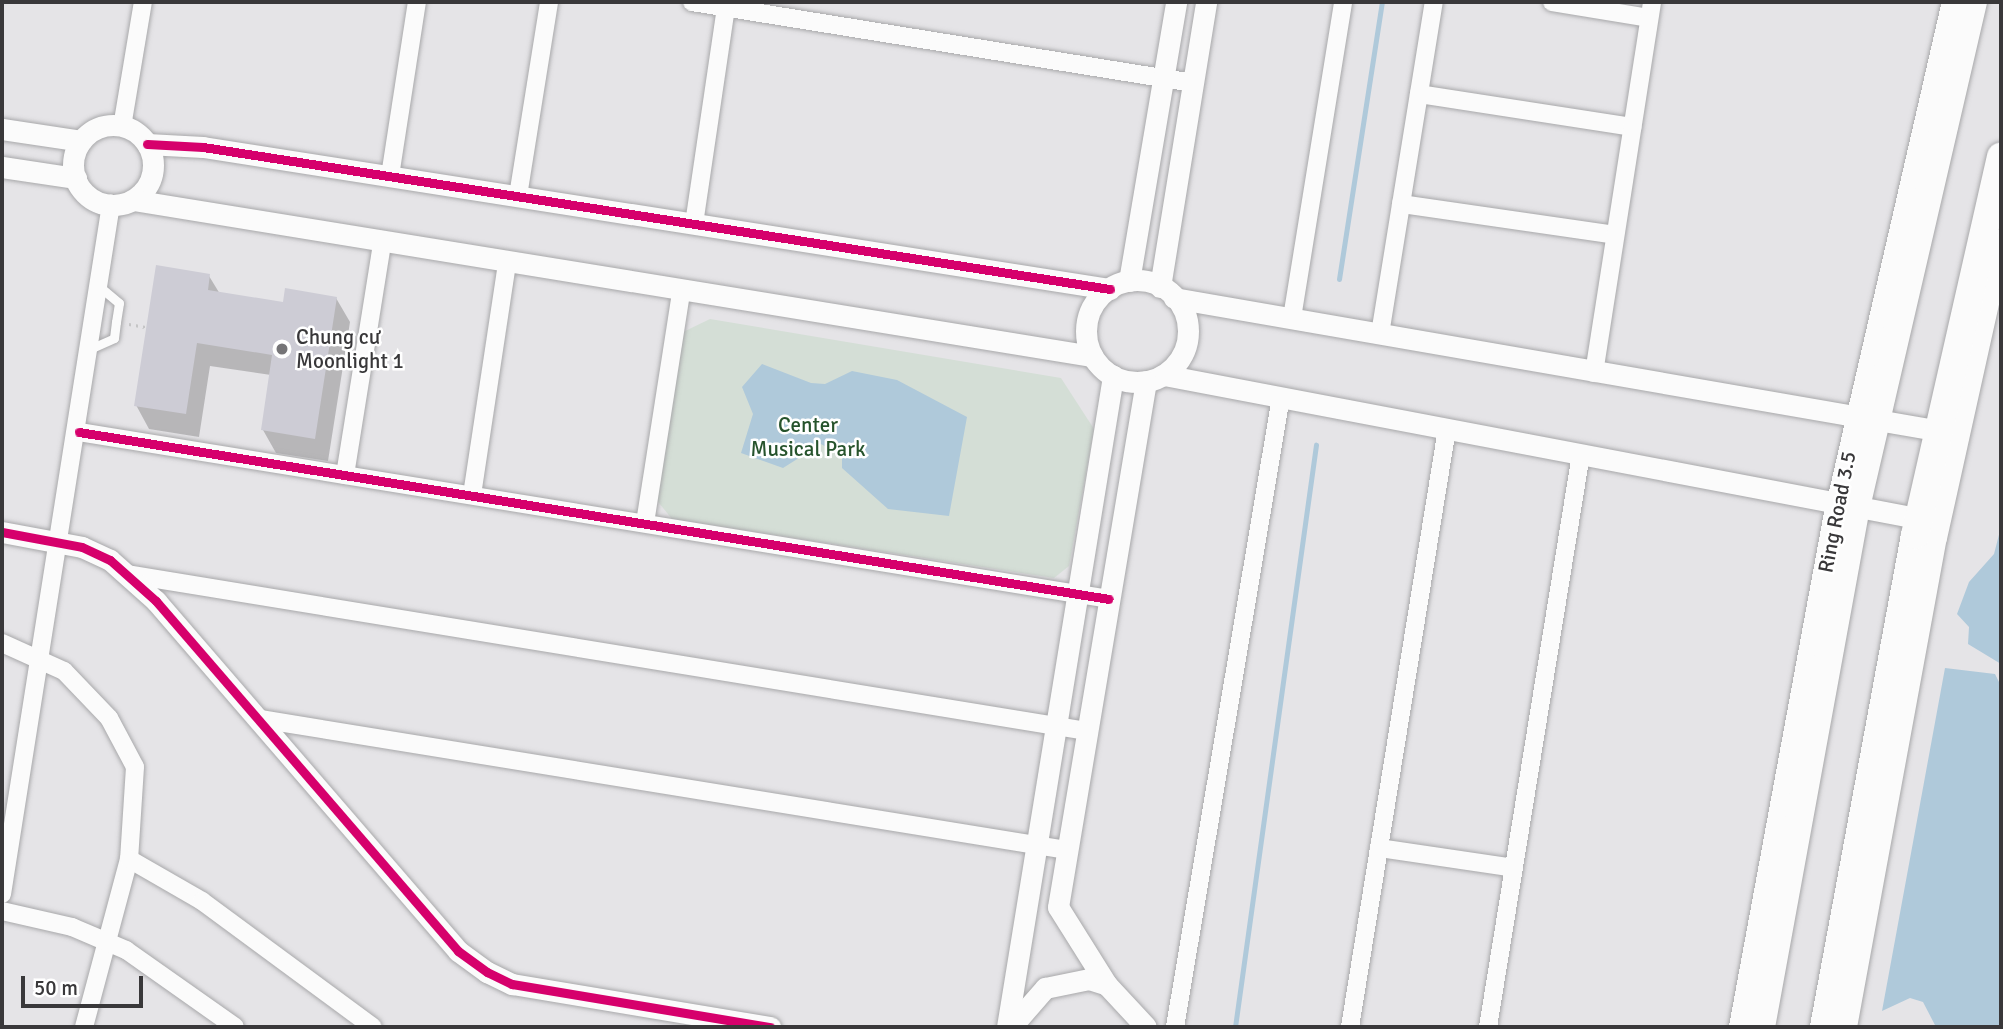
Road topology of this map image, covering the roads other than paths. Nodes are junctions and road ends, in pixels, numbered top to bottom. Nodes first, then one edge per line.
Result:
1 (417, 2) edge
2 (549, 2) edge
3 (692, 2) edge
4 (1176, 2) edge
5 (1206, 2) edge
6 (1343, 2) edge
7 (1434, 2) edge
8 (1552, 2) edge
9 (140, 5) edge
10 (726, 7) junction
11 (1963, 7) edge
12 (1650, 10) edge
13 (1164, 78) junction
14 (1194, 83) junction
15 (1419, 94) junction
16 (122, 127) junction
17 (1632, 127) junction
18 (2, 129) edge
19 (81, 141) junction
20 (147, 144) junction
21 (2001, 158) edge
22 (2, 167) edge
23 (390, 176) junction
24 (76, 178) junction
25 (518, 197) junction
26 (133, 200) junction
27 (111, 204) junction
28 (1401, 204) junction
29 (694, 224) junction
30 (1615, 235) junction
31 (2001, 242) edge
32 (382, 244) junction
33 (507, 264) junction
34 (1120, 285) junction
35 (101, 288) junction
36 (681, 292) junction
37 (1167, 293) junction
38 (1292, 318) junction
39 (1380, 334) junction
40 (92, 348) junction
41 (1092, 356) junction
42 (1594, 373) junction
43 (1113, 376) junction
44 (1155, 378) junction
45 (1281, 397) junction
46 (1866, 415) junction
47 (1447, 429) junction
48 (79, 432) junction
49 (1947, 432) junction
50 (1581, 454) junction
51 (345, 475) junction
52 (471, 495) junction
53 (1847, 505) junction
54 (1928, 521) junction
55 (645, 523) junction
56 (2, 532) edge
57 (59, 542) junction
58 (125, 574) junction
59 (1079, 594) junction
60 (1109, 599) junction
61 (2, 643) edge
62 (41, 658) junction
63 (260, 719) junction
64 (1058, 726) junction
65 (1087, 731) junction
66 (1039, 845) junction
67 (1379, 848) junction
68 (1067, 850) junction
69 (129, 859) junction
70 (1514, 868) junction
71 (2, 894) edge
72 (2, 911) edge
73 (110, 943) junction
74 (1107, 985) junction
75 (223, 1024) edge
76 (84, 1027) edge
77 (373, 1027) edge
78 (770, 1027) edge
79 (1009, 1027) edge
80 (1146, 1027) edge
81 (1175, 1027) edge
82 (1350, 1027) edge
83 (1488, 1027) edge
84 (1741, 1027) edge
85 (1761, 1027) edge
86 (1824, 1027) edge
87 (1844, 1027) edge

1 - 23 street
2 - 25 street
3 - 10 street
4 - 13 street
5 - 14 street
6 - 38 street
7 - 15 street
8 - 12 street
9 - 16 street
10 - 13 street
10 - 29 street
11 - 46 main road, Ring Road 3.5
12 - 17 street
13 - 14 street
13 - 34 street
14 - 37 street
15 - 17 street
15 - 28 street
16 - 19 street
16 - 20 street
17 - 30 street
18 - 19 street
19 - 24 street
20 - 23 street
20 - 26 street
21 - 49 main road
22 - 24 street
23 - 25 street
24 - 27 street
25 - 29 street
26 - 27 street
26 - 32 street
27 - 35 street
28 - 30 street
28 - 39 street
29 - 34 street
30 - 42 street
31 - 49 main road
32 - 33 street
32 - 51 street
33 - 36 street
33 - 52 street
34 - 37 street
34 - 41 street
35 - 40 street
35 - 40 lane
36 - 41 street
36 - 55 street
37 - 38 street
37 - 44 street
38 - 39 street
39 - 42 street
40 - 48 street
41 - 43 street
42 - 46 street
43 - 44 street
43 - 59 street
44 - 45 street
44 - 60 street
45 - 47 street
45 - 81 street
46 - 49 street
46 - 53 main road, Ring Road 3.5
47 - 50 street
47 - 67 street
48 - 51 street
48 - 57 street
49 - 54 main road
50 - 53 street
50 - 70 street
51 - 52 street
52 - 55 street
53 - 54 street
53 - 84 main road, Ring Road 3.5
53 - 85 main road, Ring Road 3.5
54 - 86 main road
54 - 87 main road
55 - 59 street
56 - 57 street
57 - 58 street
57 - 62 street
58 - 63 street
58 - 64 street
59 - 60 street
59 - 64 street
60 - 65 street
61 - 62 street
62 - 69 street
62 - 71 street
63 - 66 street
63 - 78 street
64 - 65 street
64 - 66 street
65 - 68 street
66 - 68 street
66 - 79 street
67 - 70 street
67 - 82 street
68 - 74 street
69 - 73 street
69 - 77 street
70 - 83 street
72 - 73 street
73 - 75 street
73 - 76 street
74 - 79 street
74 - 80 street

